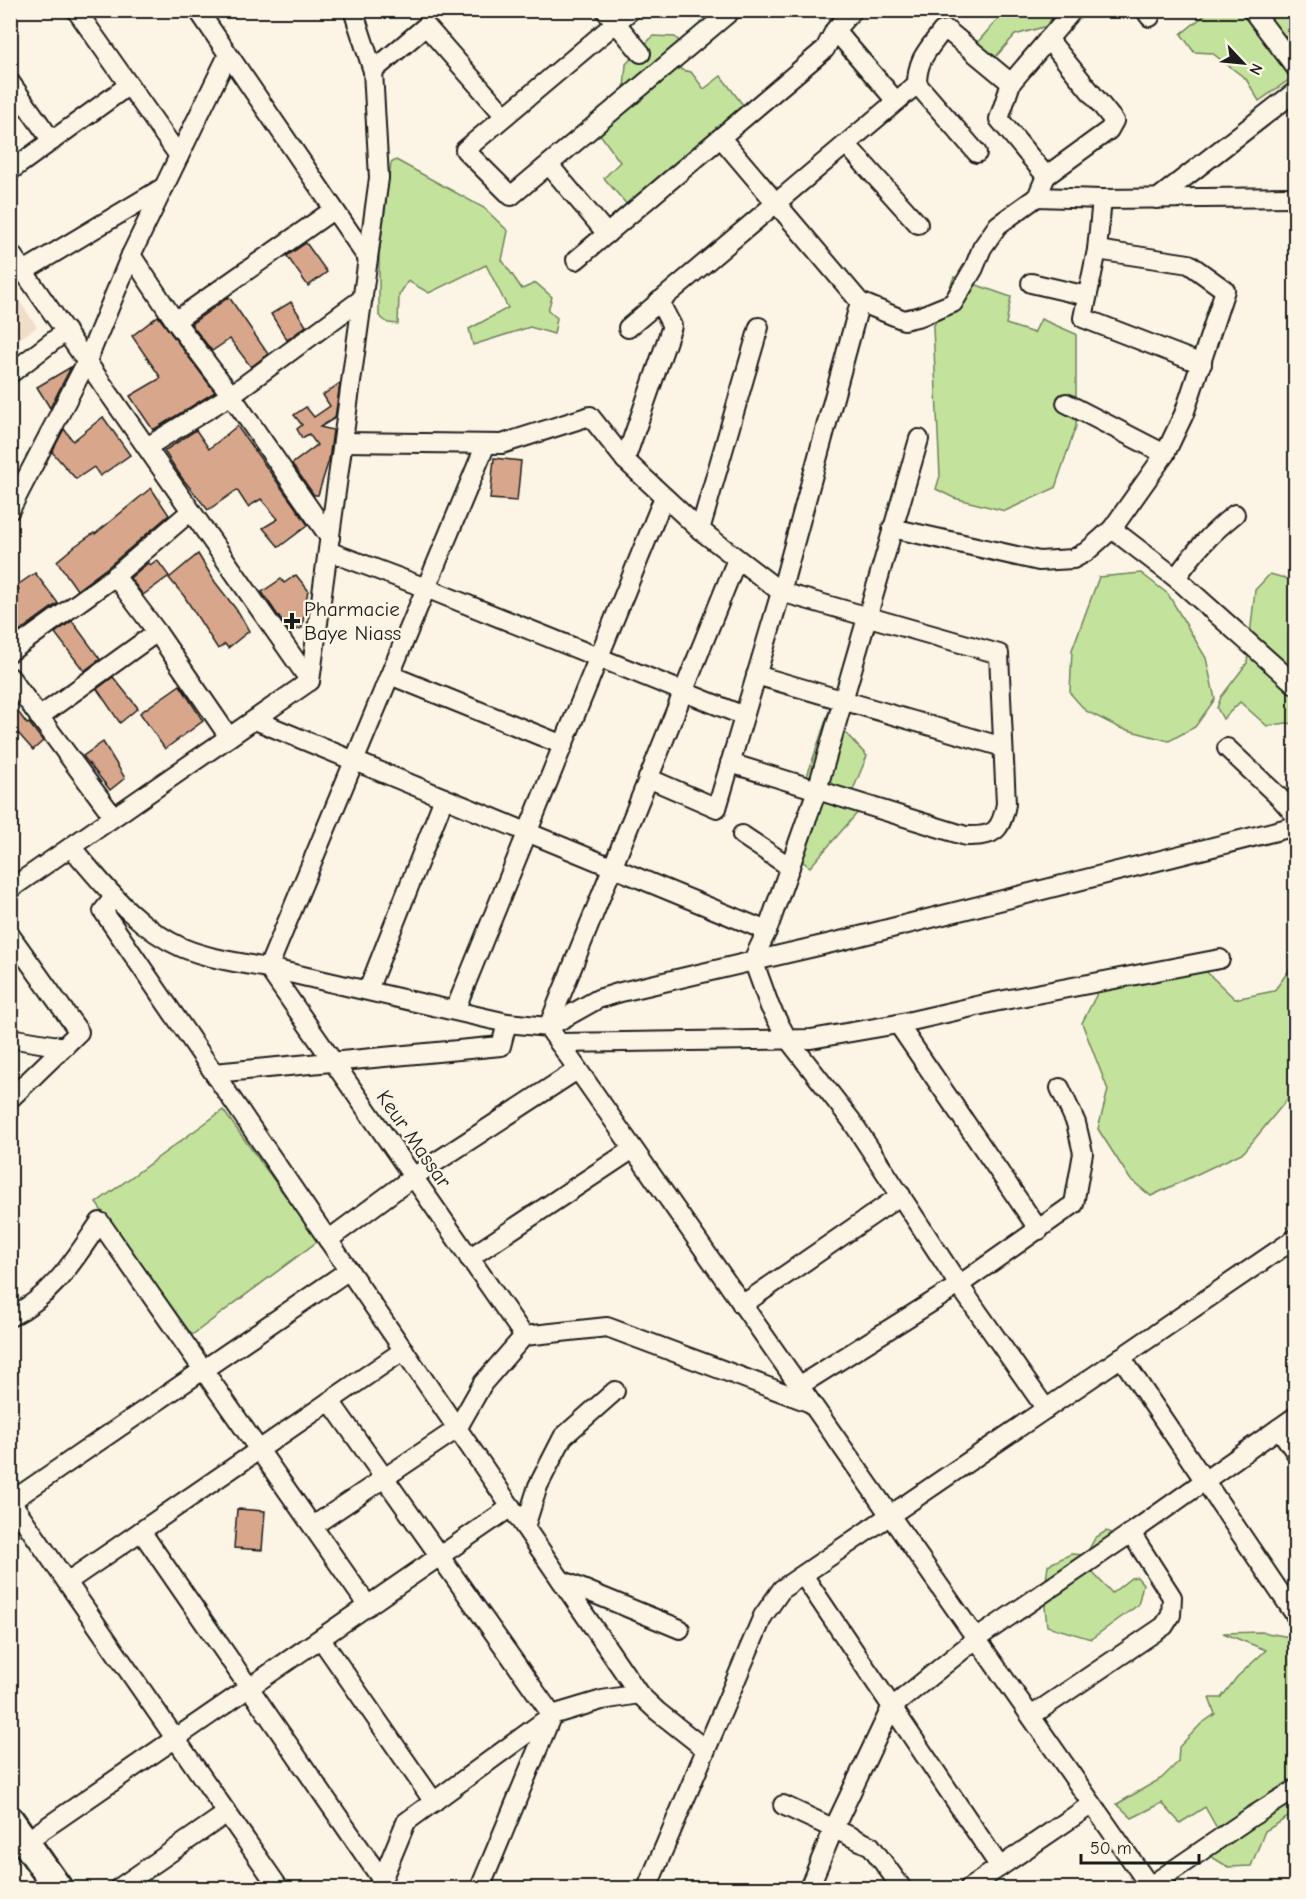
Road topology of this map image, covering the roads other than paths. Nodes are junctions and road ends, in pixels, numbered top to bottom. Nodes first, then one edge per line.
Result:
1 (76, 10) edge
2 (198, 10) edge
3 (352, 10) edge
4 (631, 10) edge
5 (732, 10) edge
6 (853, 10) edge
7 (1073, 10) edge
8 (1252, 10) edge
9 (610, 17) edge
10 (835, 30) junction
11 (1048, 39) junction
12 (641, 53) dead end
13 (228, 55) junction
14 (1296, 68) edge
15 (373, 71) junction
16 (10, 82) edge
17 (1011, 83) junction
18 (917, 84) junction
19 (129, 85) junction
20 (1296, 91) edge
21 (896, 101) junction
22 (505, 116) junction
23 (721, 138) junction
24 (52, 141) junction
25 (846, 144) junction
26 (977, 153) dead end
27 (179, 156) junction
28 (549, 165) junction
29 (10, 171) edge
30 (1046, 176) junction
31 (164, 187) junction
32 (1037, 197) junction
33 (1296, 197) edge
34 (1102, 199) junction
35 (1157, 199) junction
36 (776, 203) junction
37 (333, 210) junction
38 (918, 224) dead end
39 (607, 234) junction
40 (1097, 250) junction
41 (10, 252) edge
42 (131, 255) junction
43 (368, 259) junction
44 (576, 260) dead end
45 (24, 271) junction
46 (1031, 283) dead end
47 (1088, 296) junction
48 (363, 298) junction
49 (659, 302) junction
50 (860, 302) junction
51 (175, 321) junction
52 (759, 327) dead end
53 (628, 328) dead end
54 (66, 332) junction
55 (87, 361) junction
56 (1202, 364) junction
57 (10, 374) edge
58 (231, 395) junction
59 (1066, 403) dead end
60 (919, 439) dead end
61 (343, 442) junction
62 (486, 444) junction
63 (147, 447) junction
64 (1165, 454) junction
65 (625, 460) junction
66 (664, 497) junction
67 (10, 510) edge
68 (191, 511) junction
69 (1235, 514) dead end
70 (892, 528) junction
71 (1112, 529) junction
72 (700, 530) junction
73 (329, 545) junction
74 (737, 559) junction
75 (115, 576) junction
76 (1176, 578) junction
77 (426, 588) junction
78 (780, 592) junction
79 (867, 616) junction
80 (158, 632) junction
81 (10, 652) edge
82 (598, 657) junction
83 (390, 675) junction
84 (756, 675) junction
85 (10, 677) edge
86 (310, 681) junction
87 (1296, 686) edge
88 (683, 691) junction
89 (843, 700) junction
90 (744, 716) junction
91 (39, 717) junction
92 (255, 720) junction
93 (230, 737) junction
94 (563, 745) junction
95 (1003, 747) junction
96 (1227, 748) dead end
97 (354, 761) junction
98 (730, 763) junction
99 (648, 778) junction
100 (817, 790) junction
101 (444, 798) junction
102 (113, 816) junction
103 (1296, 816) edge
104 (1296, 826) edge
105 (527, 832) junction
106 (742, 835) dead end
107 (71, 847) junction
108 (612, 867) junction
109 (790, 867) junction
110 (10, 889) edge
111 (114, 897) junction
112 (767, 931) junction
113 (10, 935) edge
114 (1220, 959) dead end
115 (753, 960) junction
116 (268, 968) junction
117 (368, 990) junction
118 (455, 1010) junction
119 (507, 1023) junction
120 (898, 1024) junction
121 (548, 1027) junction
122 (10, 1038) edge
123 (787, 1038) junction
124 (559, 1043) junction
125 (64, 1047) junction
126 (333, 1062) junction
127 (577, 1070) junction
128 (214, 1073) junction
129 (1060, 1088) dead end
130 (10, 1099) edge
131 (633, 1149) junction
132 (413, 1177) junction
133 (902, 1195) junction
134 (1039, 1230) junction
135 (1296, 1238) edge
136 (328, 1240) junction
137 (469, 1258) junction
138 (348, 1270) junction
139 (959, 1285) junction
140 (742, 1305) junction
141 (10, 1317) edge
142 (524, 1336) junction
143 (404, 1350) junction
144 (1121, 1358) junction
145 (203, 1370) junction
146 (799, 1386) junction
147 (615, 1391) dead end
148 (330, 1401) junction
149 (811, 1403) junction
150 (1046, 1408) junction
151 (1296, 1416) edge
152 (1279, 1428) junction
153 (457, 1429) junction
154 (259, 1450) junction
155 (1296, 1453) edge
156 (385, 1478) junction
157 (1204, 1482) junction
158 (11, 1501) edge
159 (511, 1507) junction
160 (890, 1515) junction
161 (313, 1526) junction
162 (525, 1527) junction
163 (141, 1531) junction
164 (1131, 1533) junction
165 (440, 1556) junction
166 (802, 1575) junction
167 (561, 1580) junction
168 (68, 1582) junction
169 (368, 1606) junction
170 (1296, 1616) edge
171 (680, 1629) dead end
172 (321, 1638) junction
173 (976, 1639) junction
174 (249, 1688) junction
175 (639, 1694) junction
176 (891, 1708) junction
177 (552, 1715) junction
178 (1030, 1716) junction
179 (176, 1739) junction
180 (705, 1749) junction
181 (1296, 1789) edge
182 (434, 1802) junction
183 (1092, 1804) junction
184 (783, 1805) dead end
185 (227, 1813) junction
186 (834, 1827) junction
187 (18, 1831) edge
188 (1000, 1868) junction
189 (376, 1884) edge
190 (1150, 1887) edge
191 (58, 1888) edge
192 (120, 1888) edge
193 (279, 1888) edge
194 (480, 1888) edge
195 (647, 1888) edge
196 (809, 1888) edge
197 (902, 1888) edge
198 (969, 1888) edge

1 - 19 street
2 - 13 street
3 - 15 street
4 - 9 street
5 - 28 street
6 - 10 street
7 - 11 street
8 - 14 street
9 - 12 street
9 - 22 street
10 - 21 street
10 - 23 street
11 - 17 street
11 - 30 street
13 - 27 street
13 - 37 street
15 - 22 street
15 - 43 street
16 - 24 street
17 - 18 street
17 - 30 street
18 - 21 street
18 - 26 street
19 - 24 street
19 - 27 street
20 - 35 street
21 - 25 street
22 - 28 street
23 - 36 street
23 - 39 street
24 - 29 street
25 - 36 street
25 - 38 street
27 - 31 street
28 - 39 street
30 - 32 street
31 - 42 street
31 - 45 street
32 - 34 street
32 - 50 street
33 - 35 street
34 - 35 street
34 - 40 street
36 - 49 street
36 - 50 street
37 - 43 street
37 - 51 street
39 - 44 street
40 - 47 street
40 - 56 street
41 - 45 street
42 - 51 street
42 - 55 street
43 - 48 street
45 - 54 street
46 - 47 street
47 - 56 street
48 - 58 street
48 - 61 street
49 - 53 street
49 - 65 street
50 - 78 street
51 - 58 street
52 - 72 street
54 - 55 street
54 - 57 street
55 - 63 street
55 - 67 street
56 - 64 street
58 - 63 street
58 - 73 street
59 - 64 street
60 - 70 street
61 - 62 street
61 - 73 street
62 - 65 street
62 - 77 street
63 - 68 street
64 - 71 street
65 - 66 street
66 - 72 street
66 - 82 street
68 - 75 street
68 - 86 street
69 - 76 street
70 - 71 street
70 - 79 street
71 - 76 street
72 - 74 street
73 - 77 street
73 - 86 street
74 - 78 street
74 - 88 street
75 - 80 street
75 - 81 street
76 - 87 street
77 - 82 street
77 - 83 street
78 - 79 street
78 - 84 street
79 - 89 street
79 - 95 street
80 - 91 street
80 - 93 street
82 - 88 street
82 - 94 street
83 - 94 street
83 - 97 street
84 - 89 street
84 - 90 street
85 - 91 street
86 - 92 street
88 - 90 street
88 - 99 street
89 - 95 street
89 - 100 street
90 - 98 street
91 - 102 street
92 - 93 street
92 - 97 street
93 - 102 street
94 - 105 street
95 - 100 street
96 - 103 street
97 - 101 street
97 - 116 street
98 - 99 street
98 - 100 street
99 - 108 street
100 - 109 street
101 - 105 street
101 - 117 street
102 - 107 street
104 - 115 street
105 - 108 street
105 - 118 street
106 - 109 street
107 - 110 street
107 - 111 street
108 - 112 street
108 - 121 street
109 - 112 street
111 - 116 street
111 - 128 street
112 - 115 street
113 - 125 street
114 - 120 street
115 - 121 street
115 - 123 street
116 - 117 street
116 - 126 street, Keur Massar
117 - 118 street
118 - 119 street
119 - 121 street
119 - 126 street
120 - 123 street
120 - 134 street
121 - 124 street
122 - 125 street
123 - 124 street
123 - 133 street
124 - 127 street
125 - 130 street
126 - 128 street
126 - 132 street, Keur Massar
127 - 131 street
127 - 132 street
128 - 136 street
129 - 134 street
131 - 137 street
131 - 140 street
132 - 136 street
132 - 137 street, Keur Massar
133 - 139 street
133 - 140 street
134 - 139 street
135 - 144 street
136 - 138 street
137 - 142 street, Keur Massar
138 - 143 street
138 - 145 street
139 - 146 street
139 - 150 street
140 - 146 street
141 - 145 street
142 - 149 street
142 - 153 street
143 - 148 street
143 - 153 street
144 - 150 street
144 - 157 street
145 - 154 street
145 - 158 street
146 - 149 street
147 - 162 street
148 - 154 street
148 - 156 street
149 - 160 street
150 - 160 street
151 - 152 street
152 - 155 street
152 - 157 street
153 - 156 street
153 - 159 street
154 - 161 street
154 - 163 street
156 - 161 street
156 - 165 street
157 - 164 street
157 - 170 street
158 - 168 street
159 - 162 street
159 - 165 street
160 - 166 street
160 - 173 street
161 - 169 street
162 - 167 street
163 - 168 street
163 - 174 street
164 - 173 street
164 - 178 street
165 - 169 street
165 - 177 street
166 - 176 street
166 - 180 street
167 - 171 street
167 - 175 street
168 - 179 street
169 - 172 street
172 - 174 street
172 - 182 street
173 - 176 street
173 - 178 street
174 - 179 street
174 - 189 street
175 - 177 street
175 - 180 street
176 - 186 street
176 - 188 street
177 - 182 street
177 - 194 street
178 - 183 street
179 - 185 street
179 - 187 street
180 - 195 street
181 - 190 street
182 - 189 street
183 - 188 street
183 - 190 street
184 - 186 street
185 - 192 street
185 - 193 street
186 - 196 street
186 - 197 street
187 - 191 street
188 - 198 street

